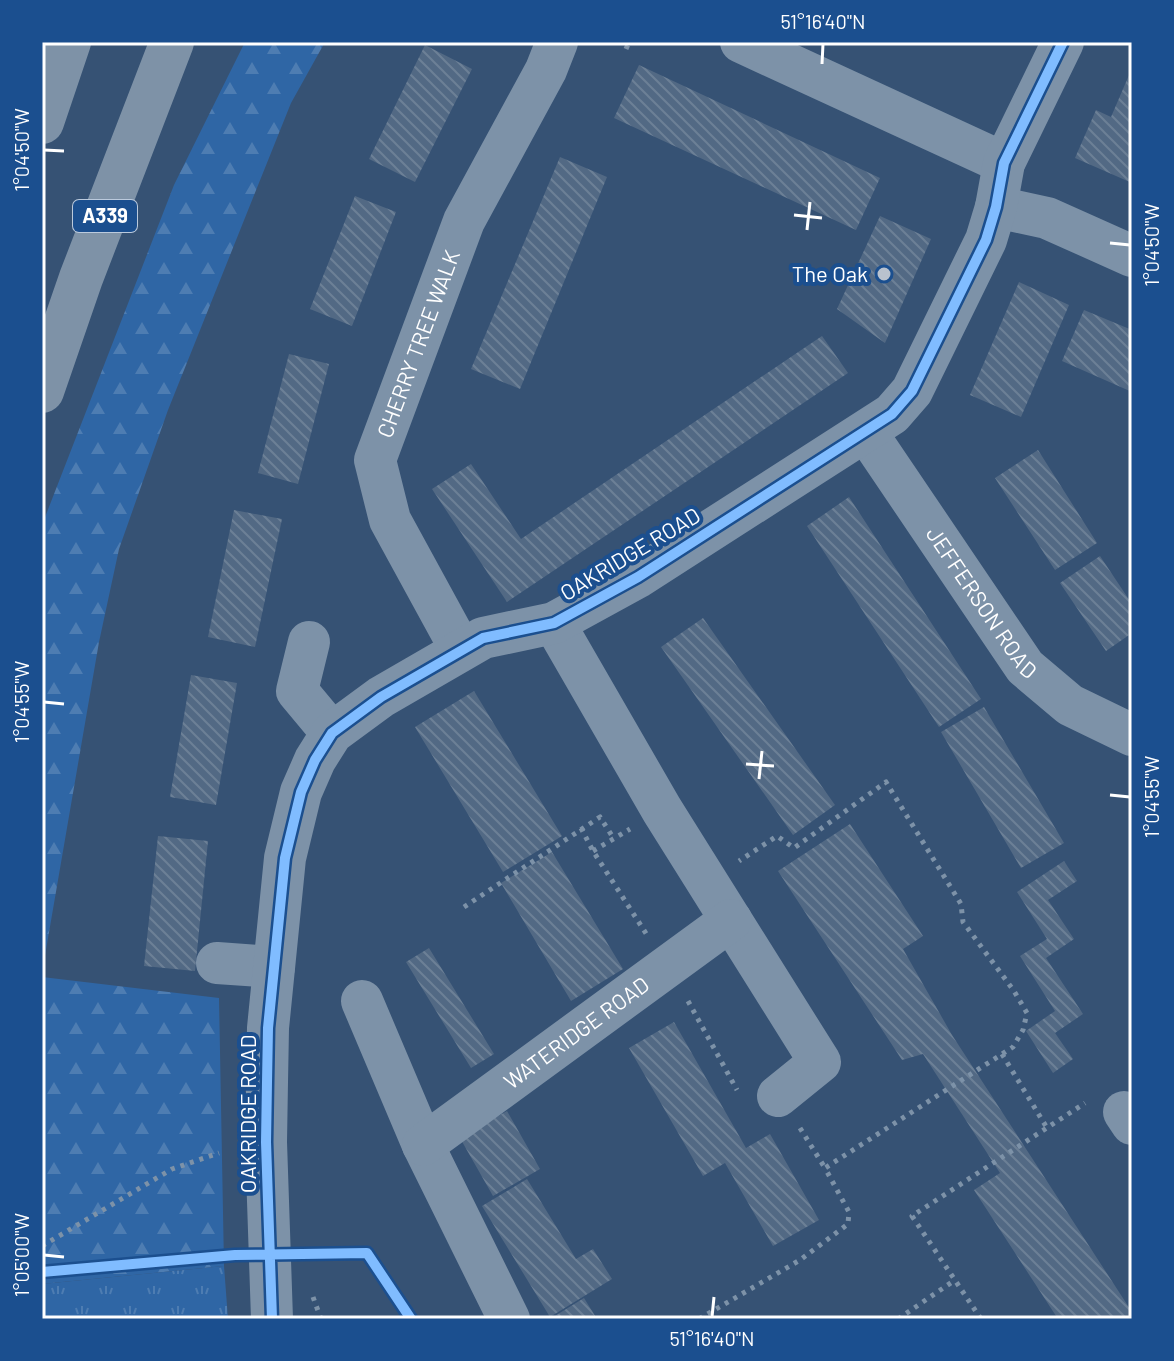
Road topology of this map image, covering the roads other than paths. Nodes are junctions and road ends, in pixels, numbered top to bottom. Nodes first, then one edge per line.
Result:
1 (69, 42) edge
2 (172, 42) edge
3 (557, 42) edge
4 (741, 42) edge
5 (1063, 42) edge
6 (42, 122) edge
7 (1004, 163) junction
8 (996, 207) junction
9 (1132, 256) edge
10 (42, 391) edge
11 (866, 432) junction
12 (554, 623) junction
13 (309, 642) dead end
14 (461, 650) junction
15 (332, 733) junction
16 (1132, 735) edge
17 (731, 920) junction
18 (217, 963) dead end
19 (274, 967) junction
20 (362, 1001) dead end
21 (771, 1104) road end
22 (423, 1145) junction
23 (272, 1319) edge
24 (509, 1319) edge

1 - 6 highway
2 - 10 highway, A339
3 - 14 street, CHERRY TREE WALK
4 - 7 street
5 - 7 street, OAKRIDGE ROAD
7 - 8 street, OAKRIDGE ROAD
8 - 9 street
8 - 11 street, OAKRIDGE ROAD
11 - 12 street, OAKRIDGE ROAD
11 - 16 street, JEFFERSON ROAD
12 - 14 street, OAKRIDGE ROAD
12 - 17 street
13 - 15 street
14 - 15 street, OAKRIDGE ROAD
15 - 19 street, OAKRIDGE ROAD
17 - 21 street
17 - 22 street, WATERIDGE ROAD
18 - 19 street
19 - 23 street, OAKRIDGE ROAD
20 - 22 street
22 - 24 street

